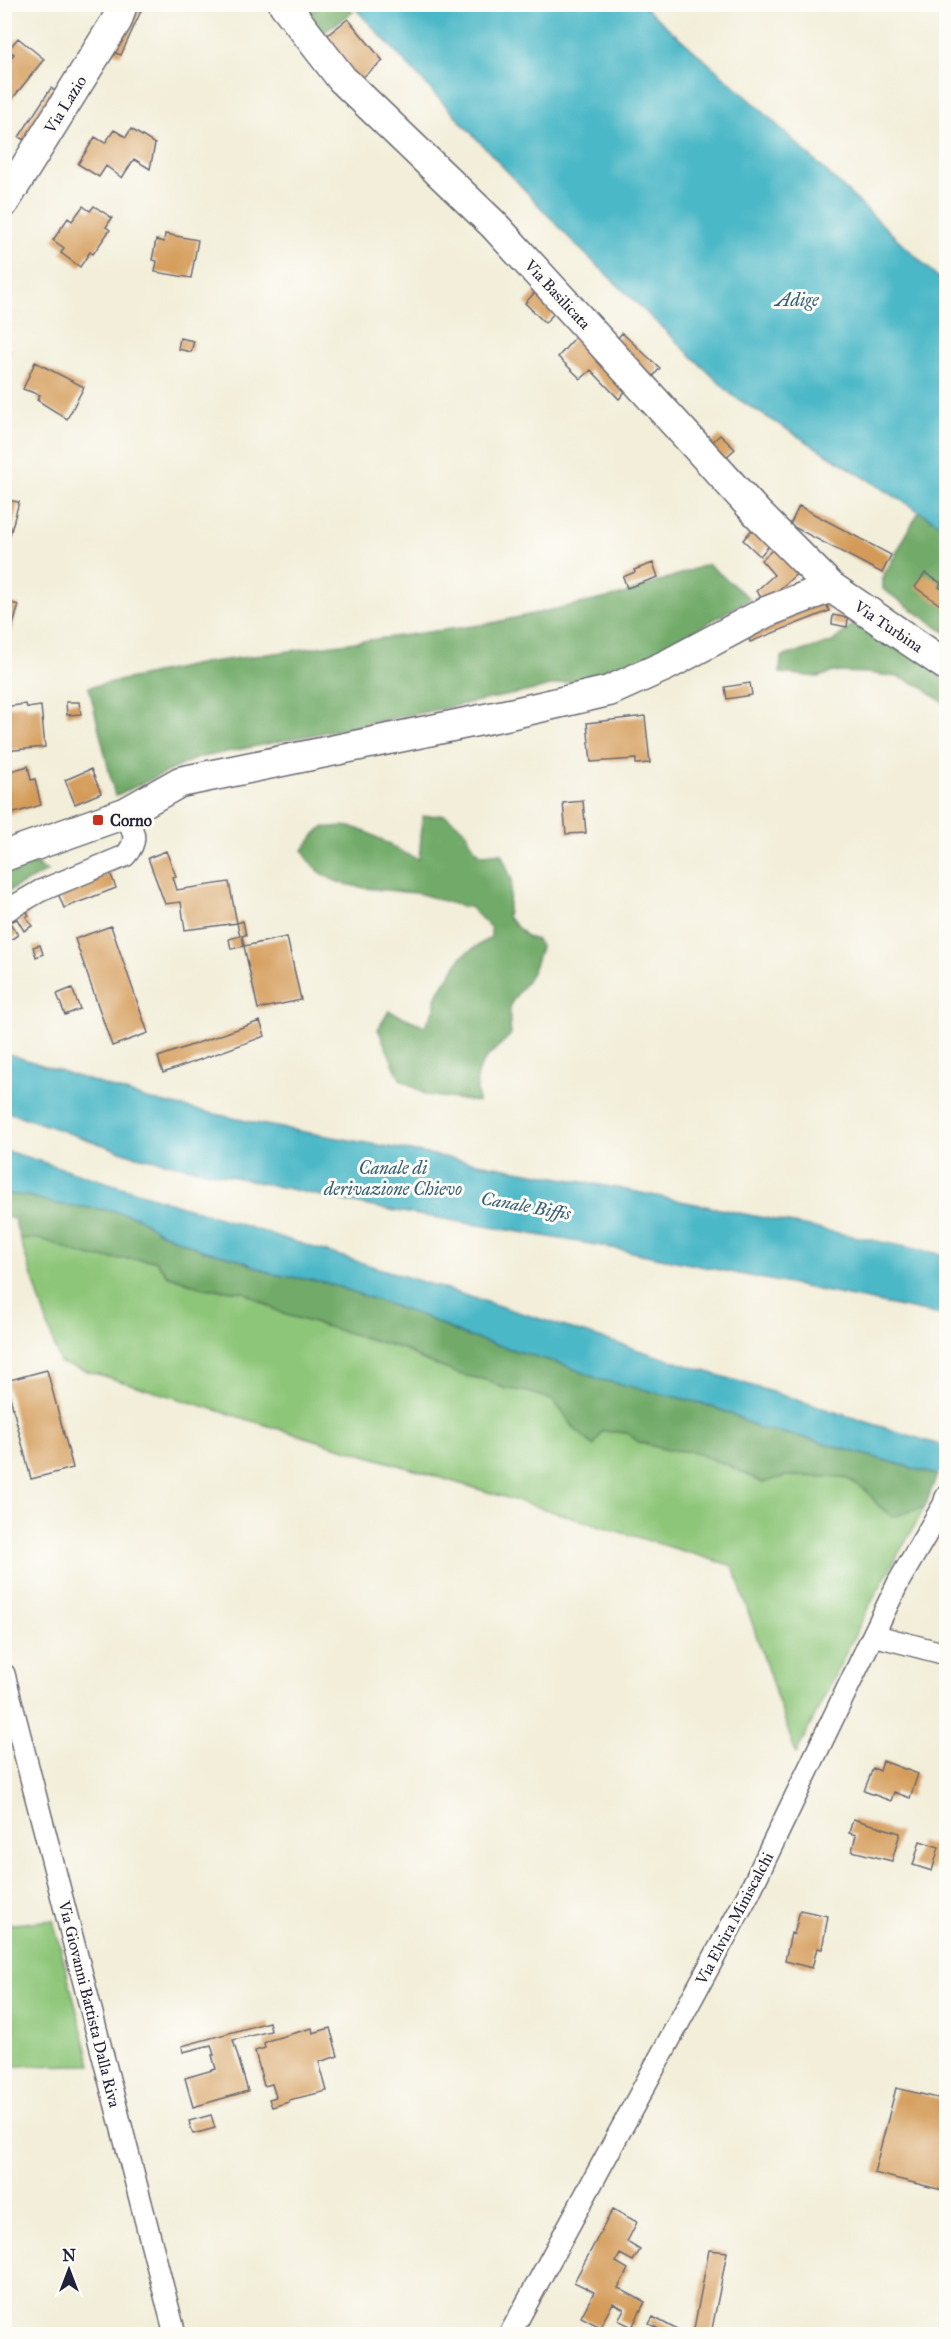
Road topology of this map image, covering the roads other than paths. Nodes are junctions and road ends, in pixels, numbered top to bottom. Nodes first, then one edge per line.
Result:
1 (122, 4) edge
2 (284, 4) edge
3 (4, 202) edge
4 (831, 587) junction
5 (946, 665) edge
6 (125, 813) junction
7 (4, 856) edge
8 (4, 912) edge
9 (945, 1501) edge
10 (873, 1635) junction
11 (946, 1654) edge
12 (4, 1674) edge
13 (175, 2334) edge
14 (510, 2334) edge

1 - 3 street, Via Lazio
2 - 4 street, Via Basilicata
4 - 5 street, Via Turbina
4 - 6 street
6 - 7 street
6 - 8 street
9 - 10 street, Via Elvira Miniscalchi
10 - 11 street
10 - 14 street, Via Elvira Miniscalchi
12 - 13 street, Via Giovanni Battista Dalla Riva

